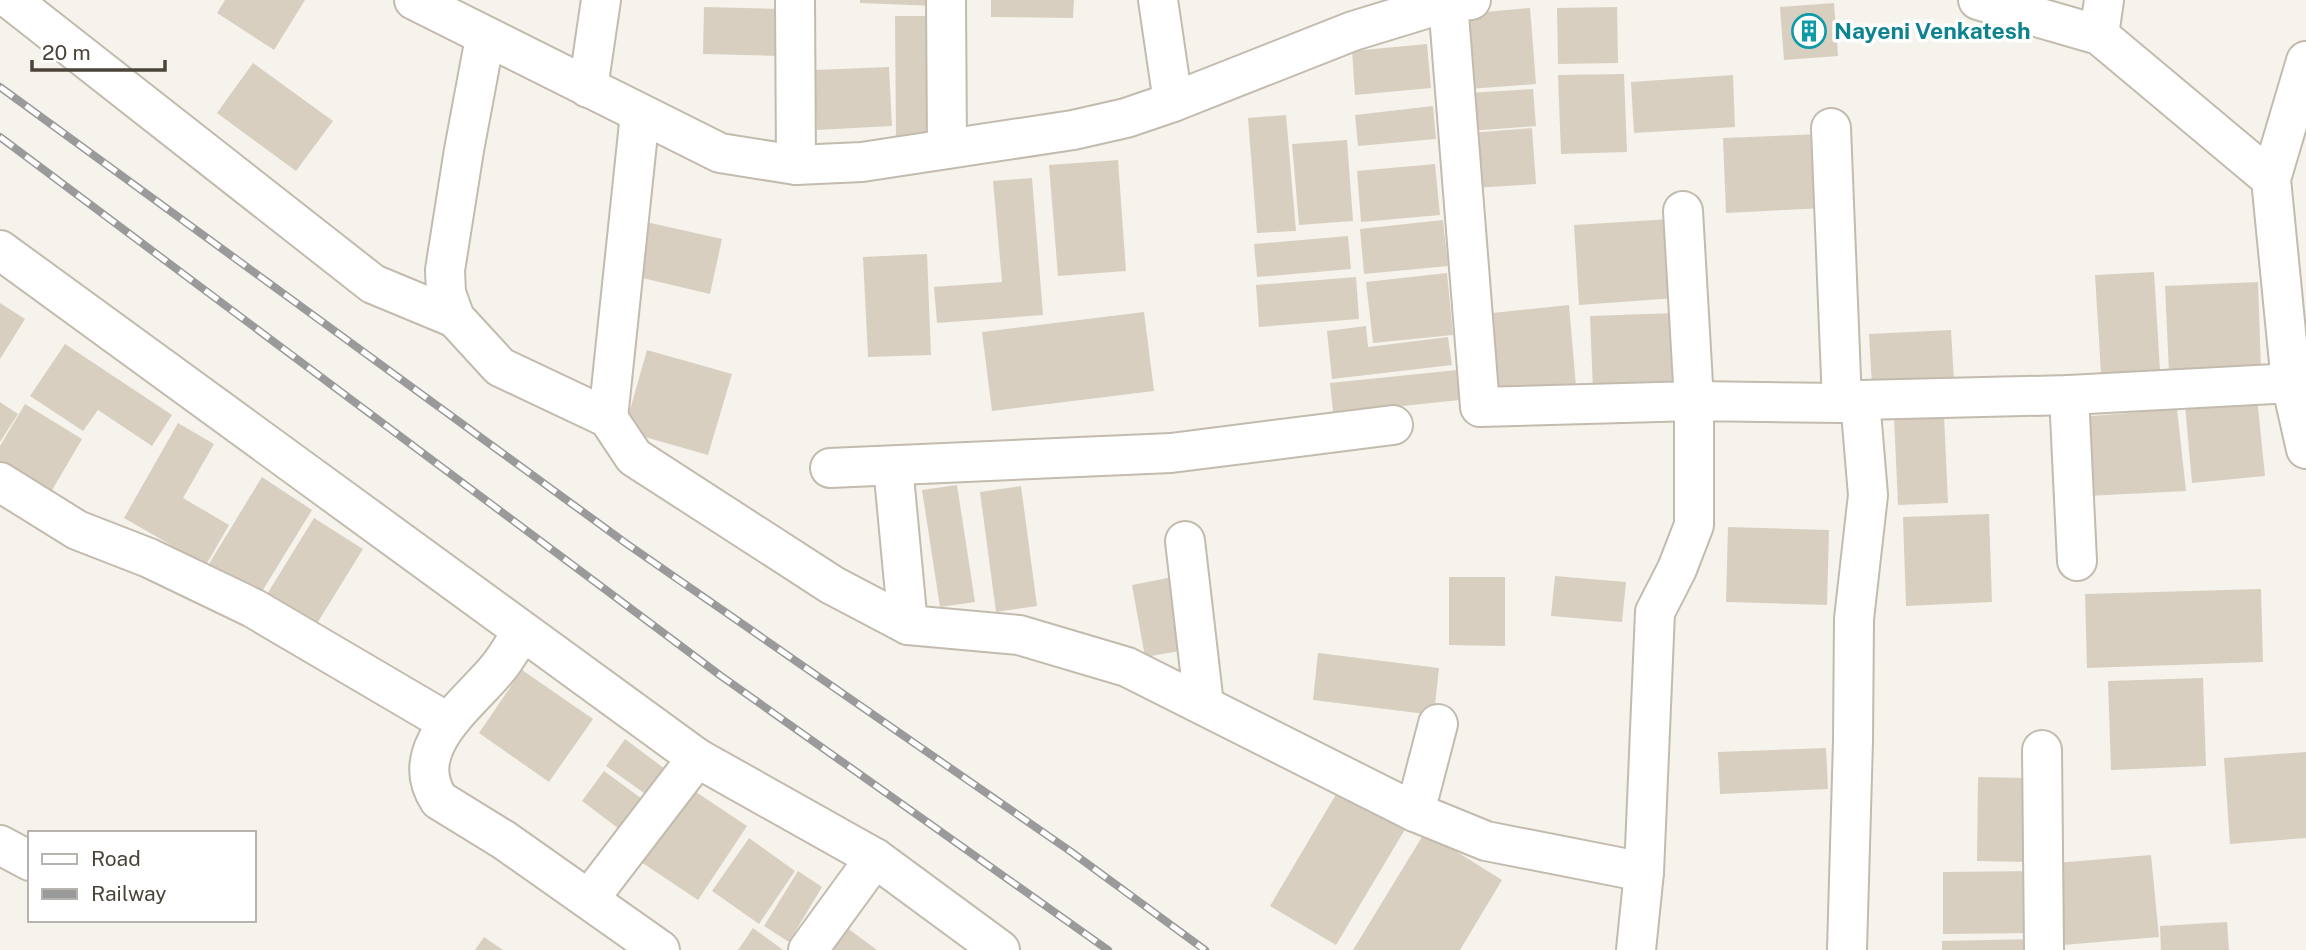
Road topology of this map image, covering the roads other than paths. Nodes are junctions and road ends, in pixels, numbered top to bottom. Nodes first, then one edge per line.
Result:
1 (11, 0) edge
2 (414, 0) edge
3 (601, 0) edge
4 (795, 0) edge
5 (946, 0) edge
6 (1158, 0) edge
7 (1978, 0) edge
8 (1460, 1) edge
9 (2101, 18) edge
10 (485, 38) junction
11 (2306, 61) edge
12 (589, 88) junction
13 (1173, 102) junction
14 (640, 114) junction
15 (1830, 128) dead end
16 (947, 149) junction
17 (796, 165) junction
18 (2271, 179) junction
19 (1684, 211) dead end
20 (0, 250) edge
21 (455, 318) junction
22 (2291, 383) junction
23 (2069, 395) junction
24 (1695, 401) junction
25 (1851, 401) junction
26 (608, 418) junction
27 (1394, 425) dead end
28 (2306, 449) edge
29 (893, 466) junction
30 (830, 468) dead end
31 (0, 482) edge
32 (1185, 541) dead end
33 (2077, 561) dead end
34 (908, 625) junction
35 (522, 632) junction
36 (1204, 705) junction
37 (446, 722) junction
38 (1438, 724) dead end
39 (2042, 750) dead end
40 (697, 758) junction
41 (1415, 812) junction
42 (0, 845) edge
43 (874, 858) junction
44 (28, 860) edge
45 (1644, 872) junction
46 (589, 899) junction
47 (660, 950) edge
48 (808, 950) edge
49 (1000, 950) edge
50 (1636, 950) edge
51 (1847, 950) edge
52 (2044, 950) edge

1 - 21 street
2 - 10 street
3 - 12 street
4 - 17 street
5 - 16 street
6 - 13 street
7 - 9 street
8 - 13 street
8 - 24 street
9 - 18 street
10 - 12 street
10 - 21 street
11 - 18 street
12 - 14 street
13 - 16 street
14 - 17 street
14 - 26 street
15 - 25 street
16 - 17 street
18 - 22 street
19 - 24 street
20 - 35 street
21 - 26 street
22 - 23 street
22 - 28 street
23 - 25 street
23 - 33 street
24 - 25 street
24 - 45 street
25 - 51 street
26 - 34 street
27 - 29 street
29 - 30 street
29 - 34 street
31 - 37 street
32 - 36 street
34 - 36 street
35 - 37 street
35 - 40 street
36 - 41 street
37 - 46 street
38 - 41 street
39 - 52 street
40 - 43 street
40 - 46 street
41 - 45 street
42 - 44 street
43 - 48 street
43 - 49 street
45 - 50 street
46 - 47 street

